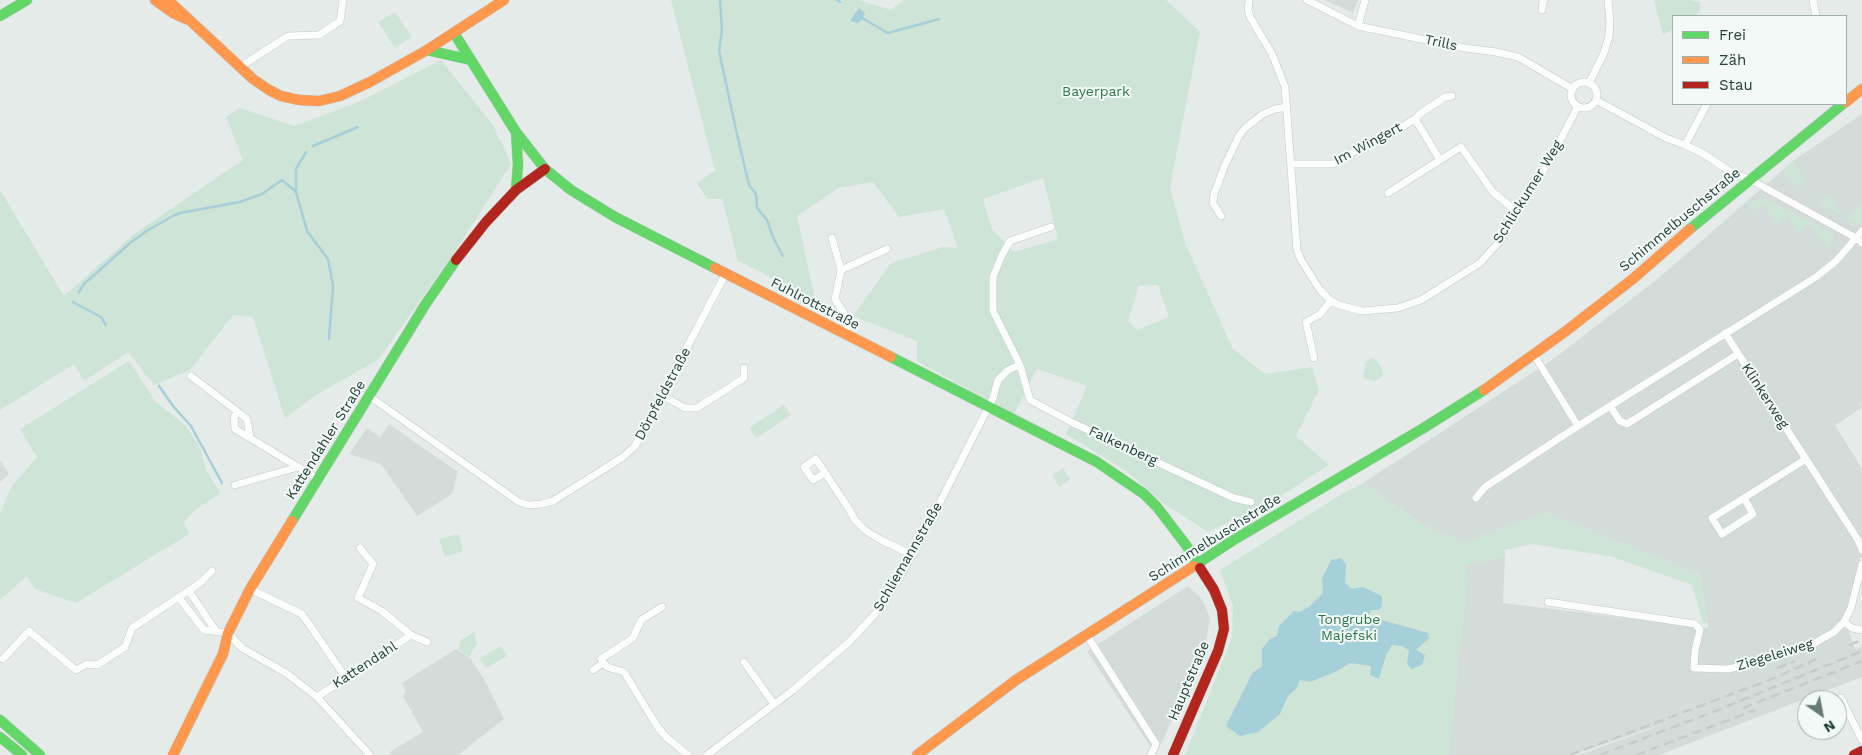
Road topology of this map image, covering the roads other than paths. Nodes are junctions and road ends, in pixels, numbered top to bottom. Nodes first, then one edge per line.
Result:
1 (27, 0) edge
2 (155, 0) edge
3 (168, 0) edge
4 (343, 0) edge
5 (504, 0) edge
6 (1248, 0) edge
7 (1307, 0) edge
8 (1365, 0) edge
9 (1536, 0) edge
10 (1543, 0) edge
11 (1608, 0) edge
12 (1813, 0) edge
13 (1542, 10) dead end
14 (1816, 15) edge
15 (0, 16) edge
16 (187, 19) junction
17 (1358, 26) junction
18 (454, 33) junction
19 (427, 50) junction
20 (471, 60) junction
21 (240, 67) junction
22 (1589, 83) junction
23 (1573, 89) junction
24 (1862, 90) edge
25 (1452, 96) dead end
26 (1596, 100) junction
27 (1847, 101) edge
28 (1705, 105) edge
29 (1842, 105) edge
30 (1578, 106) junction
31 (1287, 107) junction
32 (1414, 119) junction
33 (516, 132) junction
34 (1685, 145) junction
35 (1440, 160) junction
36 (1291, 164) junction
37 (545, 169) junction
38 (1749, 179) junction
39 (516, 190) junction
40 (1388, 193) dead end
41 (1517, 212) junction
42 (1222, 216) dead end
43 (1051, 228) dead end
44 (1862, 231) edge
45 (832, 238) dead end
46 (1859, 240) edge
47 (887, 249) dead end
48 (841, 270) junction
49 (726, 273) junction
50 (1331, 301) junction
51 (1725, 333) junction
52 (845, 334) junction
53 (1738, 354) junction
54 (1534, 355) junction
55 (1314, 358) dead end
56 (1020, 365) junction
57 (744, 368) dead end
58 (191, 376) dead end
59 (369, 396) junction
60 (663, 396) junction
61 (1610, 406) junction
62 (989, 407) junction
63 (238, 412) junction
64 (1578, 426) junction
65 (250, 438) junction
66 (1806, 459) junction
67 (298, 467) junction
68 (825, 473) dead end
69 (318, 479) junction
70 (235, 485) dead end
71 (1476, 498) dead end
72 (1744, 498) junction
73 (1252, 502) dead end
74 (360, 548) dead end
75 (1862, 550) edge
76 (913, 555) junction
77 (1198, 562) junction
78 (1862, 564) edge
79 (212, 571) dead end
80 (250, 590) junction
81 (189, 591) junction
82 (179, 598) junction
83 (1548, 602) dead end
84 (662, 607) dead end
85 (1844, 622) junction
86 (1862, 630) edge
87 (216, 631) junction
88 (228, 633) junction
89 (1086, 634) junction
90 (411, 635) junction
91 (427, 642) dead end
92 (3, 659) dead end
93 (744, 662) dead end
94 (603, 663) junction
95 (593, 670) dead end
96 (346, 678) junction
97 (317, 697) junction
98 (774, 704) junction
99 (1847, 710) edge
100 (0, 720) edge
101 (0, 737) edge
102 (1862, 740) edge
103 (1862, 751) edge
104 (22, 755) edge
105 (40, 755) edge
106 (173, 755) edge
107 (370, 755) edge
108 (688, 755) edge
109 (707, 755) edge
110 (917, 755) edge
111 (1151, 755) edge
112 (1173, 755) edge
113 (1854, 755) edge

1 - 15 street
2 - 16 street
3 - 16 street
4 - 21 street
5 - 18 street
6 - 31 street
7 - 17 street, Trills
8 - 17 street
9 - 10 street
10 - 13 street
11 - 22 street
12 - 14 street
16 - 21 street
17 - 23 street, Trills
18 - 19 street
18 - 20 street, Fuhlrottstraße
19 - 20 street
19 - 21 street
20 - 33 street, Fuhlrottstraße
22 - 23 street
22 - 26 street
23 - 30 street
24 - 27 street, Schimmelbuschstraße
25 - 32 street, Im Wingert
26 - 30 street
26 - 34 street
28 - 34 street
29 - 38 street, Schimmelbuschstraße
30 - 41 street, Schlickumer Weg
31 - 36 street
31 - 42 street
32 - 35 street, Im Wingert
32 - 36 street, Im Wingert
33 - 37 street, Fuhlrottstraße
33 - 39 street
34 - 38 street
35 - 40 street
35 - 41 street
36 - 50 street
37 - 39 street, Kattendahler Straße
37 - 49 street, Fuhlrottstraße
38 - 46 street
38 - 54 street, Schimmelbuschstraße
39 - 59 street, Kattendahler Straße
41 - 50 street, Schlickumer Weg
43 - 56 street, Falkenberg
44 - 46 street
45 - 48 street
46 - 51 street
47 - 48 street
48 - 52 street
49 - 52 street, Fuhlrottstraße
49 - 60 street, Dörpfeldstraße
50 - 55 street
51 - 53 street, Klinkerweg
51 - 61 street
52 - 62 street, Fuhlrottstraße
53 - 61 street
53 - 66 street, Klinkerweg
54 - 64 street
54 - 77 street, Schimmelbuschstraße
56 - 62 street
56 - 73 street, Falkenberg
57 - 60 street
58 - 63 street
59 - 60 street, Dörpfeldstraße
59 - 69 street, Kattendahler Straße
61 - 64 street
62 - 76 street, Schliemannstraße
62 - 77 street, Fuhlrottstraße
63 - 65 street
63 - 65 street
64 - 71 street
65 - 67 street
66 - 72 street
66 - 75 street, Klinkerweg
67 - 69 street
67 - 70 street
68 - 76 street
69 - 80 street, Kattendahler Straße
72 - 72 street
74 - 90 street, Kattendahl
76 - 98 street, Schliemannstraße
77 - 89 street, Schimmelbuschstraße
77 - 112 street, Hauptstraße
78 - 85 street
79 - 81 street
80 - 88 street, Kattendahler Straße
80 - 96 street
81 - 82 street
81 - 87 street
82 - 87 street
82 - 92 street
83 - 85 street, Ziegeleiweg
84 - 94 street
85 - 86 street
87 - 88 street
88 - 97 street
88 - 106 street, Kattendahler Straße
89 - 110 street, Schimmelbuschstraße
89 - 111 street
90 - 91 street
90 - 96 street, Kattendahl
93 - 98 street
94 - 95 street
94 - 108 street
96 - 97 street, Kattendahl
97 - 107 street
98 - 109 street, Schliemannstraße
99 - 102 street
100 - 105 street
101 - 104 street
103 - 113 street

